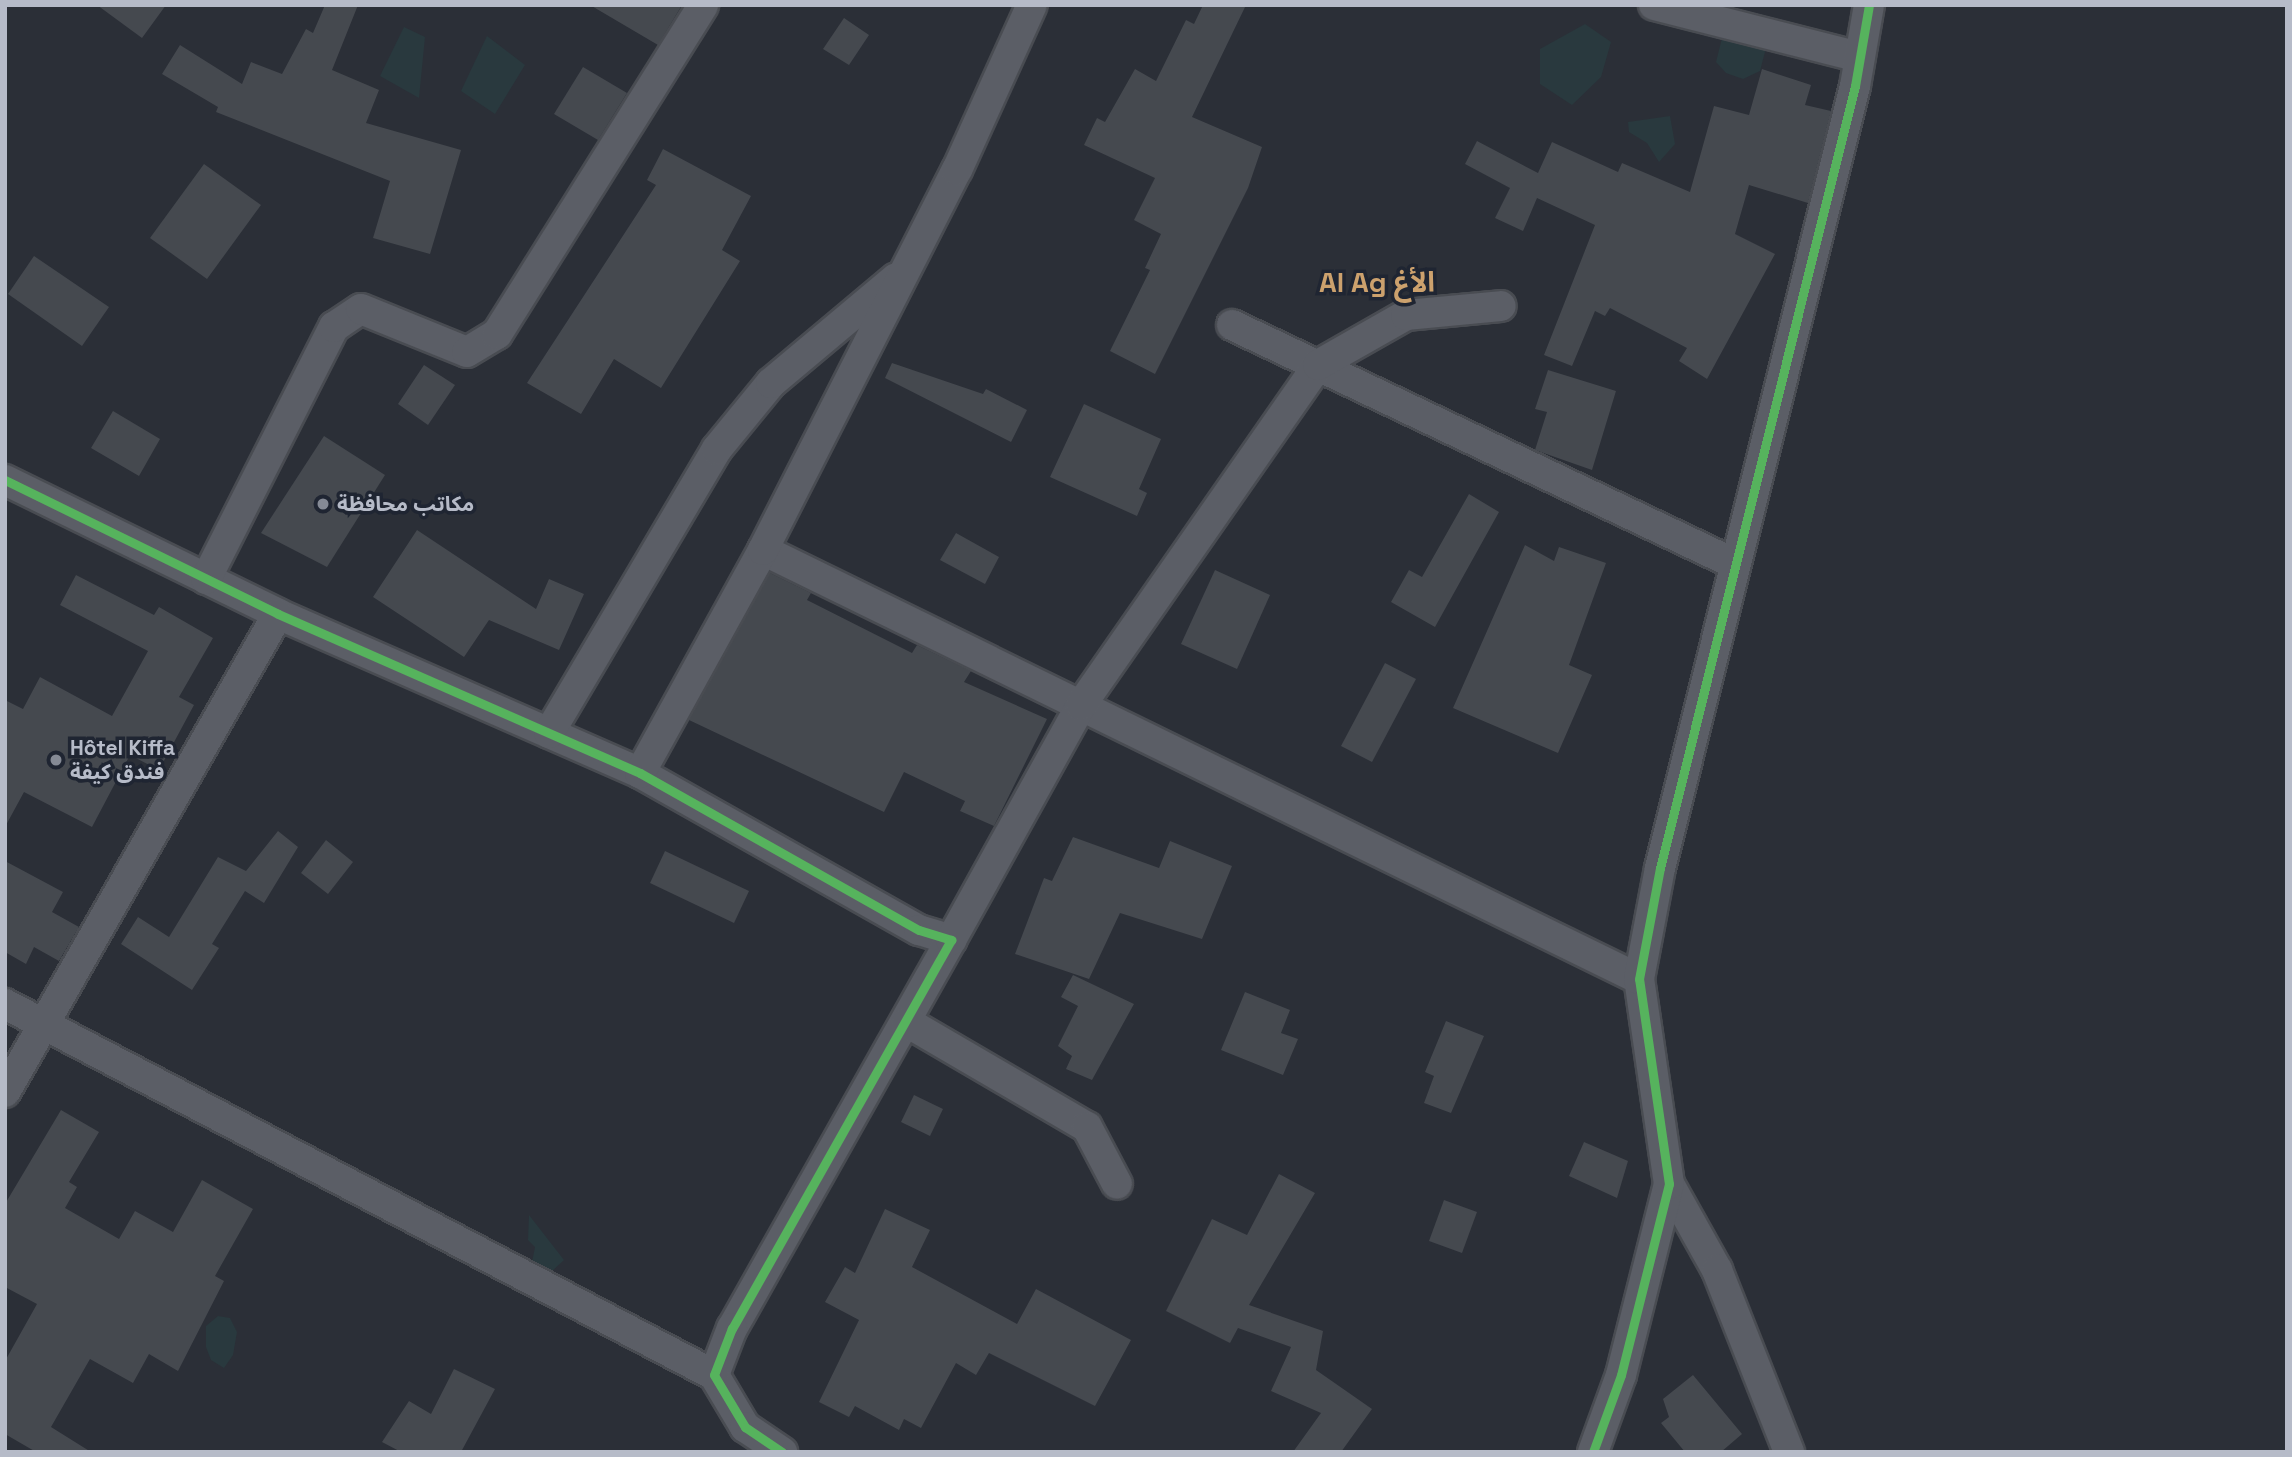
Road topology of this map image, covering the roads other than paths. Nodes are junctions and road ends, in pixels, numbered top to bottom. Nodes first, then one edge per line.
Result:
1 (703, 5) edge
2 (1032, 5) edge
3 (1654, 5) edge
4 (1869, 5) edge
5 (1860, 57) junction
6 (907, 269) junction
7 (1501, 306) dead end
8 (1233, 325) dead end
9 (1318, 365) junction
10 (5, 480) edge
11 (763, 550) junction
12 (1735, 564) junction
13 (205, 579) junction
14 (278, 614) junction
15 (1081, 705) junction
16 (549, 733) junction
17 (640, 773) junction
18 (951, 940) junction
19 (1639, 979) junction
20 (5, 1004) edge
21 (907, 1022) junction
22 (43, 1025) junction
23 (5, 1092) edge
24 (1117, 1184) dead end
25 (1669, 1184) junction
26 (714, 1375) junction
27 (782, 1452) edge
28 (1593, 1452) edge
29 (1789, 1452) edge

1 - 13 street
2 - 6 street
3 - 5 street
4 - 5 street
5 - 12 street
6 - 11 street
6 - 16 street
7 - 9 street
8 - 9 street
9 - 12 street
9 - 15 street
10 - 13 street
11 - 15 street
11 - 17 street
12 - 19 street
13 - 14 street
14 - 16 street
14 - 22 street
15 - 18 street
15 - 19 street
16 - 17 street
17 - 18 street
18 - 21 street
19 - 25 street
20 - 22 street
21 - 24 street
21 - 26 street
22 - 23 street
22 - 26 street
25 - 28 street
25 - 29 street
26 - 27 street

